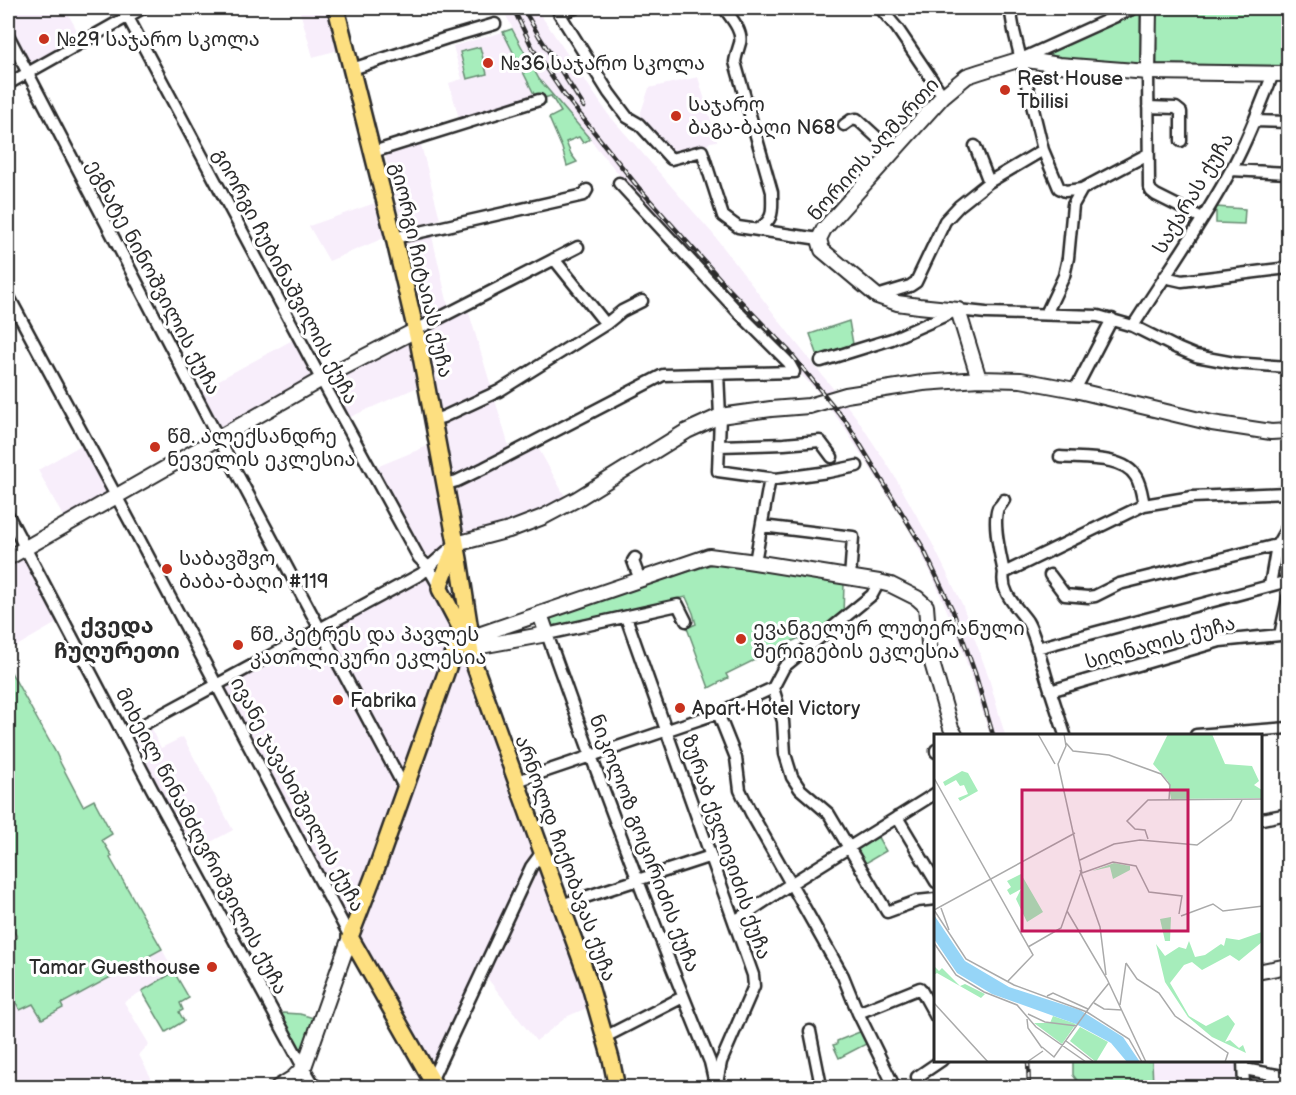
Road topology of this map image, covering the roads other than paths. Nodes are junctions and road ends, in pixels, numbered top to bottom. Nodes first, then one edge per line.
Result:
1 (143, 8) edge
2 (336, 8) edge
3 (575, 8) edge
4 (724, 8) edge
5 (880, 8) edge
6 (1010, 8) edge
7 (1134, 8) edge
8 (1149, 8) edge
9 (125, 12) edge
10 (495, 24) dead end
11 (8, 35) edge
12 (1022, 59) junction
13 (352, 69) junction
14 (28, 72) junction
15 (1148, 72) junction
16 (1273, 74) junction
17 (1288, 74) edge
18 (8, 84) edge
19 (943, 96) junction
20 (539, 100) dead end
21 (1148, 107) junction
22 (1255, 121) junction
23 (1288, 122) edge
24 (844, 125) dead end
25 (1181, 141) dead end
26 (975, 146) dead end
27 (1043, 150) junction
28 (373, 152) junction
29 (893, 152) junction
30 (1148, 154) junction
31 (1232, 170) junction
32 (1288, 173) edge
33 (990, 182) junction
34 (619, 183) dead end
35 (1082, 189) junction
36 (587, 190) dead end
37 (1202, 218) junction
38 (757, 230) junction
39 (394, 238) junction
40 (819, 239) junction
41 (578, 247) dead end
42 (554, 259) junction
43 (1288, 268) edge
44 (1164, 277) junction
45 (8, 295) edge
46 (877, 296) junction
47 (642, 301) dead end
48 (958, 310) junction
49 (1046, 314) junction
50 (1112, 319) junction
51 (606, 324) junction
52 (1133, 326) junction
53 (416, 330) junction
54 (821, 361) dead end
55 (1288, 367) edge
56 (718, 373) junction
57 (979, 379) junction
58 (321, 380) junction
59 (1075, 390) junction
60 (720, 416) junction
61 (434, 420) junction
62 (1288, 431) edge
63 (218, 438) junction
64 (719, 446) junction
65 (832, 457) dead end
66 (1060, 457) dead end
67 (857, 466) dead end
68 (770, 478) junction
69 (446, 484) junction
70 (1288, 493) edge
71 (116, 496) junction
72 (1004, 501) dead end
73 (1144, 505) junction
74 (8, 515) edge
75 (762, 526) junction
76 (1288, 526) edge
77 (456, 544) junction
78 (1277, 545) junction
79 (25, 548) junction
80 (8, 558) edge
81 (635, 558) dead end
82 (755, 562) junction
83 (428, 567) junction
84 (1004, 573) junction
85 (1050, 575) dead end
86 (850, 578) junction
87 (640, 580) junction
88 (1288, 581) edge
89 (879, 582) junction
90 (1270, 585) junction
91 (450, 589) junction
92 (1288, 598) edge
93 (540, 614) junction
94 (626, 617) junction
95 (686, 621) dead end
96 (320, 628) junction
97 (547, 634) junction
98 (466, 635) junction
99 (1037, 648) junction
100 (216, 685) junction
101 (773, 688) junction
102 (1050, 691) junction
103 (718, 713) junction
104 (1288, 728) edge
105 (667, 730) junction
106 (950, 733) edge
107 (1065, 734) edge
108 (1209, 734) edge
109 (124, 735) junction
110 (590, 756) junction
111 (517, 781) junction
112 (405, 789) junction
113 (934, 794) edge
114 (1288, 814) edge
115 (897, 817) junction
116 (1263, 819) edge
117 (849, 848) junction
118 (542, 852) junction
119 (711, 856) junction
120 (934, 879) edge
121 (637, 881) junction
122 (792, 883) junction
123 (934, 899) edge
124 (561, 904) junction
125 (735, 921) junction
126 (350, 937) junction
127 (1288, 966) edge
128 (1265, 969) edge
129 (683, 997) junction
130 (858, 1013) junction
131 (934, 1013) edge
132 (810, 1031) dead end
133 (604, 1037) junction
134 (939, 1062) edge
135 (1243, 1065) edge
136 (304, 1067) junction
137 (917, 1077) dead end
138 (1288, 1077) edge
139 (434, 1083) edge
140 (716, 1087) edge
141 (277, 1088) edge
142 (296, 1088) edge
143 (316, 1088) edge
144 (617, 1088) edge
145 (819, 1088) edge
146 (895, 1088) edge
147 (1244, 1088) edge

1 - 9 street
2 - 13 main road, გიორგი ჩიტაიას ქუჩა
3 - 38 street
4 - 38 street
5 - 19 street
6 - 12 street
7 - 12 street, ნორიოს აღმართი
8 - 15 street
9 - 14 street
9 - 58 street, გიორგი ჩუბინაშვილის ქუჩა
10 - 13 street
11 - 14 street, ეგნატე ნინოშვილის ქუჩა
12 - 15 street, ნორიოს აღმართი
12 - 19 street, ნორიოს აღმართი
12 - 27 street
13 - 28 main road, გიორგი ჩიტაიას ქუჩა
14 - 18 street
14 - 63 street, ეგნატე ნინოშვილის ქუჩა
15 - 16 street, ნორიოს აღმართი
15 - 21 street
16 - 17 street, ნორიოს აღმართი
16 - 22 street, საქარას ქუჩა
19 - 29 street, ნორიოს აღმართი
20 - 28 street
21 - 25 street
21 - 30 street
22 - 23 street
22 - 31 street, საქარას ქუჩა
24 - 29 street
26 - 33 street
27 - 33 street
27 - 35 street
28 - 39 main road, გიორგი ჩიტაიას ქუჩა
29 - 40 street, ნორიოს აღმართი
30 - 35 street
30 - 37 street
31 - 32 street
31 - 37 street, საქარას ქუჩა
33 - 46 street
34 - 56 street
35 - 49 street
36 - 39 street
37 - 44 street, საქარას ქუჩა
38 - 40 street
39 - 53 main road, გიორგი ჩიტაიას ქუჩა
40 - 46 street
41 - 42 street
42 - 51 street
42 - 53 street
43 - 44 street
44 - 52 street, საქარას ქუჩა
45 - 71 street, ივანე ჯავახიშვილის ქუჩა
46 - 48 street
47 - 51 street
48 - 49 street
48 - 54 street
48 - 57 street
49 - 50 street
50 - 52 street
50 - 59 street
51 - 61 street
52 - 55 street
53 - 58 street
53 - 61 main road, გიორგი ჩიტაიას ქუჩა
56 - 60 street
56 - 69 street
57 - 59 street
57 - 60 street
58 - 63 street
58 - 83 street, გიორგი ჩუბინაშვილის ქუჩა
59 - 62 street
60 - 64 street
60 - 77 street
61 - 69 main road, გიორგი ჩიტაიას ქუჩა
63 - 71 street
63 - 96 street, ეგნატე ნინოშვილის ქუჩა
64 - 65 street
64 - 68 street
66 - 73 street
67 - 68 street
68 - 75 street
69 - 77 main road, გიორგი ჩიტაიას ქუჩა
70 - 73 street
71 - 79 street
71 - 100 street, ივანე ჯავახიშვილის ქუჩა
72 - 84 street
73 - 84 street
74 - 79 street, მიხეილ წინამძღვრიშვილის ქუჩა
75 - 82 street
75 - 86 street
76 - 78 street
77 - 83 street
77 - 91 main road, გიორგი ჩიტაიას ქუჩა
77 - 91 main road, გიორგი ჩიტაიას ქუჩა
78 - 85 street
78 - 90 street
79 - 80 street
79 - 109 street, მიხეილ წინამძღვრიშვილის ქუჩა
81 - 87 street
82 - 86 street
82 - 87 street
83 - 91 street, გიორგი ჩუბინაშვილის ქუჩა
83 - 96 street
84 - 99 street
86 - 89 street
87 - 93 street
88 - 90 street
89 - 101 street
89 - 106 street
90 - 92 street
90 - 99 street
91 - 98 main road, გიორგი ჩიტაიას ქუჩა
92 - 102 street, სიღნაღის ქუჩა
93 - 97 street, ნიკოლოზ გოცირიძის ქუჩა
93 - 98 street
94 - 95 street
94 - 97 street
94 - 105 street, ზურაბ ქვლივიძის ქუჩა
96 - 100 street
96 - 112 street, ეგნატე ნინოშვილის ქუჩა
97 - 98 street
97 - 110 street, ნიკოლოზ გოცირიძის ქუჩა
98 - 111 main road, არნოლდ ჩიქობავას ქუჩა
98 - 112 main road
99 - 102 street
100 - 109 street
100 - 126 street, ივანე ჯავახიშვილის ქუჩა
101 - 103 street
101 - 117 street
102 - 107 street
103 - 105 street
103 - 122 street
104 - 108 street
105 - 110 street
105 - 119 street, ზურაბ ქვლივიძის ქუჩა
109 - 136 street, მიხეილ წინამძღვრიშვილის ქუჩა
110 - 111 street
110 - 121 street, ნიკოლოზ გოცირიძის ქუჩა
111 - 118 main road, არნოლდ ჩიქობავას ქუჩა
112 - 126 main road
113 - 115 street
114 - 116 street
115 - 117 street
115 - 120 street
117 - 122 street
117 - 123 street
118 - 124 main road, არნოლდ ჩიქობავას ქუჩა
118 - 139 street
119 - 121 street
119 - 125 street, ზურაბ ქვლივიძის ქუჩა
121 - 124 street
121 - 129 street, ნიკოლოზ გოცირიძის ქუჩა
122 - 125 street
122 - 130 street
124 - 133 main road, არნოლდ ჩიქობავას ქუჩა
125 - 140 street, ზურაბ ქვლივიძის ქუჩა
126 - 136 street
126 - 139 main road, ივანე ჯავახიშვილის ქუჩა
127 - 128 street
129 - 133 street
129 - 140 street, ნიკოლოზ გოცირიძის ქუჩა
130 - 131 street
130 - 146 street
132 - 145 street
133 - 144 main road, არნოლდ ჩიქობავას ქუჩა
134 - 137 street
135 - 138 street
135 - 147 street
136 - 141 street
136 - 142 street
136 - 143 street, მიხეილ წინამძღვრიშვილის ქუჩა

